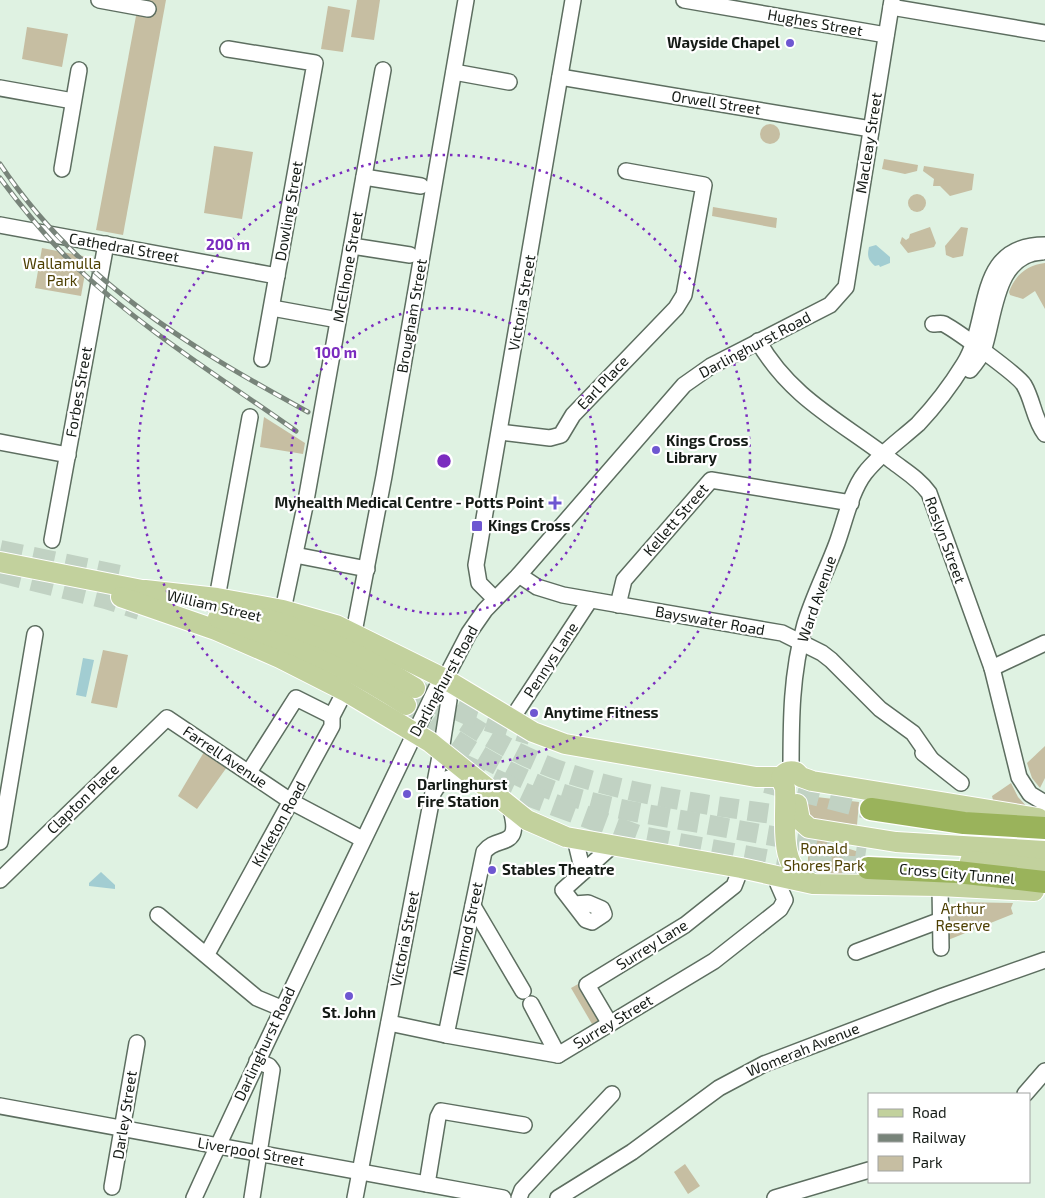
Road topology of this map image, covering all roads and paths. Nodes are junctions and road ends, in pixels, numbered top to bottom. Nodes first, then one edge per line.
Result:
1 (100, 0) edge
2 (466, 0) edge
3 (574, 0) edge
4 (684, 0) edge
5 (891, 3) edge
6 (729, 4) edge
7 (148, 9) dead end
8 (1045, 33) edge
9 (886, 35) junction
10 (228, 49) dead end
11 (79, 70) dead end
12 (383, 70) dead end
13 (454, 72) junction
14 (560, 77) junction
15 (509, 82) dead end
16 (0, 88) edge
17 (73, 101) junction
18 (871, 129) junction
19 (62, 168) dead end
20 (626, 171) dead end
21 (364, 177) junction
22 (421, 186) dead end
23 (0, 225) edge
24 (106, 244) junction
25 (1045, 245) edge
26 (352, 246) junction
27 (1045, 252) edge
28 (410, 255) dead end
29 (1011, 259) junction
30 (277, 276) junction
31 (846, 287) joint
32 (272, 308) junction
33 (338, 320) junction
34 (933, 324) dead end
35 (758, 341) junction
36 (979, 348) junction
37 (262, 359) dead end
38 (250, 417) dead end
39 (500, 432) junction
40 (1045, 434) edge
41 (0, 442) edge
42 (68, 455) junction
43 (886, 456) junction
44 (854, 497) junction
45 (52, 540) dead end
46 (295, 555) junction
47 (0, 562) edge
48 (367, 569) junction
49 (0, 575) edge
50 (519, 575) junction
51 (145, 590) junction
52 (121, 597) junction
53 (217, 598) junction
54 (495, 599) junction
55 (590, 600) junction
56 (618, 605) junction
57 (283, 610) junction
58 (354, 632) junction
59 (35, 634) dead end
60 (801, 643) junction
61 (1045, 643) edge
62 (992, 668) junction
63 (447, 684) junction
64 (345, 691) junction
65 (332, 716) junction
66 (167, 718) joint
67 (511, 720) junction
68 (420, 735) junction
69 (441, 751) junction
70 (248, 772) junction
71 (961, 783) dead end
72 (792, 784) junction
73 (482, 786) junction
74 (433, 794) junction
75 (292, 802) junction
76 (1045, 803) edge
77 (511, 810) junction
78 (869, 818) joint
79 (1045, 819) edge
80 (1045, 828) edge
81 (362, 839) junction
82 (575, 839) junction
83 (0, 842) edge
84 (1045, 842) edge
85 (612, 846) junction
86 (1045, 851) edge
87 (867, 859) joint
88 (786, 866) junction
89 (741, 868) junction
90 (1045, 869) edge
91 (583, 872) junction
92 (0, 880) edge
93 (1045, 882) edge
94 (940, 886) junction
95 (1045, 892) edge
96 (574, 904) dead end
97 (473, 906) junction
98 (158, 915) dead end
99 (941, 920) junction
100 (941, 948) dead end
101 (856, 952) dead end
102 (207, 954) junction
103 (1045, 960) edge
104 (523, 991) dead end
105 (530, 1004) dead end
106 (281, 1008) junction
107 (389, 1023) junction
108 (610, 1024) junction
109 (446, 1035) junction
110 (136, 1043) dead end
111 (558, 1055) junction
112 (257, 1061) junction
113 (1045, 1071) edge
114 (1026, 1093) edge
115 (612, 1094) dead end
116 (0, 1106) edge
117 (524, 1125) dead end
118 (123, 1128) junction
119 (218, 1146) junction
120 (260, 1153) junction
121 (868, 1170) edge
122 (361, 1171) junction
123 (427, 1184) junction
124 (112, 1188) dead end
125 (194, 1198) edge
126 (252, 1198) edge
127 (356, 1198) edge
128 (503, 1198) edge
129 (518, 1198) edge
130 (558, 1198) edge
131 (775, 1198) edge

1 - 7 street
2 - 13 street, Brougham Street
3 - 14 street, Victoria Street
4 - 6 street, Hughes Street
5 - 8 street
5 - 9 street, Macleay Street
6 - 9 street, Hughes Street
9 - 18 street, Macleay Street
10 - 30 street, Dowling Street
11 - 17 street
12 - 21 street, McElhone Street
13 - 15 street
13 - 48 street, Brougham Street
14 - 18 street, Orwell Street
14 - 39 street, Victoria Street
16 - 17 street
17 - 19 street
18 - 31 street, Macleay Street
20 - 39 street, Earl Place
21 - 22 street
21 - 26 street, McElhone Street
23 - 24 street, Cathedral Street
24 - 30 street, Cathedral Street
24 - 42 street, Forbes Street
25 - 29 street
26 - 28 street
26 - 33 street, McElhone Street
27 - 29 street
29 - 36 street, Ward Avenue
30 - 32 street, Dowling Street
31 - 35 street, Darlinghurst Road
32 - 33 street
32 - 37 street, Dowling Street
33 - 46 street, McElhone Street
34 - 36 street
35 - 43 street, Roslyn Street
35 - 50 street, Darlinghurst Road
36 - 40 street
36 - 43 street, Ward Avenue
38 - 53 street
39 - 54 street, Victoria Street
41 - 42 street
42 - 45 street, Forbes Street
43 - 44 street, Ward Avenue
43 - 62 street, Roslyn Street
44 - 56 street, Kellett Street
44 - 60 street, Ward Avenue
46 - 48 street
46 - 57 street, McElhone Street
47 - 51 main road, William Street
48 - 58 street, Brougham Street
49 - 52 main road, William Street
50 - 54 street, Darlinghurst Road
50 - 55 street, Bayswater Road
51 - 52 main road, William Street
51 - 53 main road
52 - 64 main road
53 - 57 main road
54 - 63 street, Darlinghurst Road
55 - 56 street, Bayswater Road
55 - 67 street, Pennys Lane
56 - 60 street, Bayswater Road
57 - 58 main road
58 - 63 main road
59 - 83 street
60 - 71 street, Bayswater Road
60 - 72 street, Ward Avenue
61 - 62 street
62 - 76 street, Roslyn Street
63 - 67 main road
63 - 68 street, Darlinghurst Road
63 - 69 street, Victoria Street
64 - 65 street, Kirketon Road
64 - 68 main road
65 - 70 street
65 - 75 street, Kirketon Road
66 - 70 street, Farrell Avenue
66 - 92 street, Clapton Place
67 - 72 main road
68 - 69 main road
68 - 81 street, Darlinghurst Road
69 - 73 main road
69 - 74 street, Victoria Street
70 - 75 street, Farrell Avenue
72 - 79 main road
72 - 86 main road
72 - 88 main road
73 - 74 street
73 - 77 main road
74 - 107 street, Victoria Street
75 - 81 street, Farrell Avenue
75 - 102 street, Kirketon Road
77 - 82 main road
77 - 97 street, Nimrod Street
78 - 80 highway
78 - 84 main road
81 - 106 street, Darlinghurst Road
82 - 85 main road
82 - 91 street
85 - 89 main road
85 - 91 street
87 - 90 main road
87 - 93 highway, Cross City Tunnel
88 - 89 main road
88 - 94 main road
88 - 108 street, Surrey Street
89 - 108 street, Surrey Lane
91 - 96 street
94 - 95 main road
94 - 99 street
97 - 104 street
97 - 109 street, Nimrod Street
98 - 102 street
99 - 100 street
99 - 101 street
102 - 106 street
103 - 130 street, Womerah Avenue
105 - 111 street
106 - 112 street, Darlinghurst Road
107 - 109 street, Surrey Street
107 - 122 street, Victoria Street
108 - 111 street, Surrey Street
109 - 111 street, Surrey Street
110 - 118 street, Darley Street
112 - 119 street, Darlinghurst Road
112 - 120 street
113 - 114 street
115 - 129 street
116 - 118 street, Liverpool Street
117 - 123 street
118 - 119 street, Liverpool Street
118 - 124 street, Darley Street
119 - 120 street, Liverpool Street
119 - 125 street, Darlinghurst Road
120 - 122 street, Liverpool Street
120 - 126 street
121 - 131 street
122 - 123 street, Liverpool Street
122 - 127 street, Victoria Street
123 - 128 street, Liverpool Street

